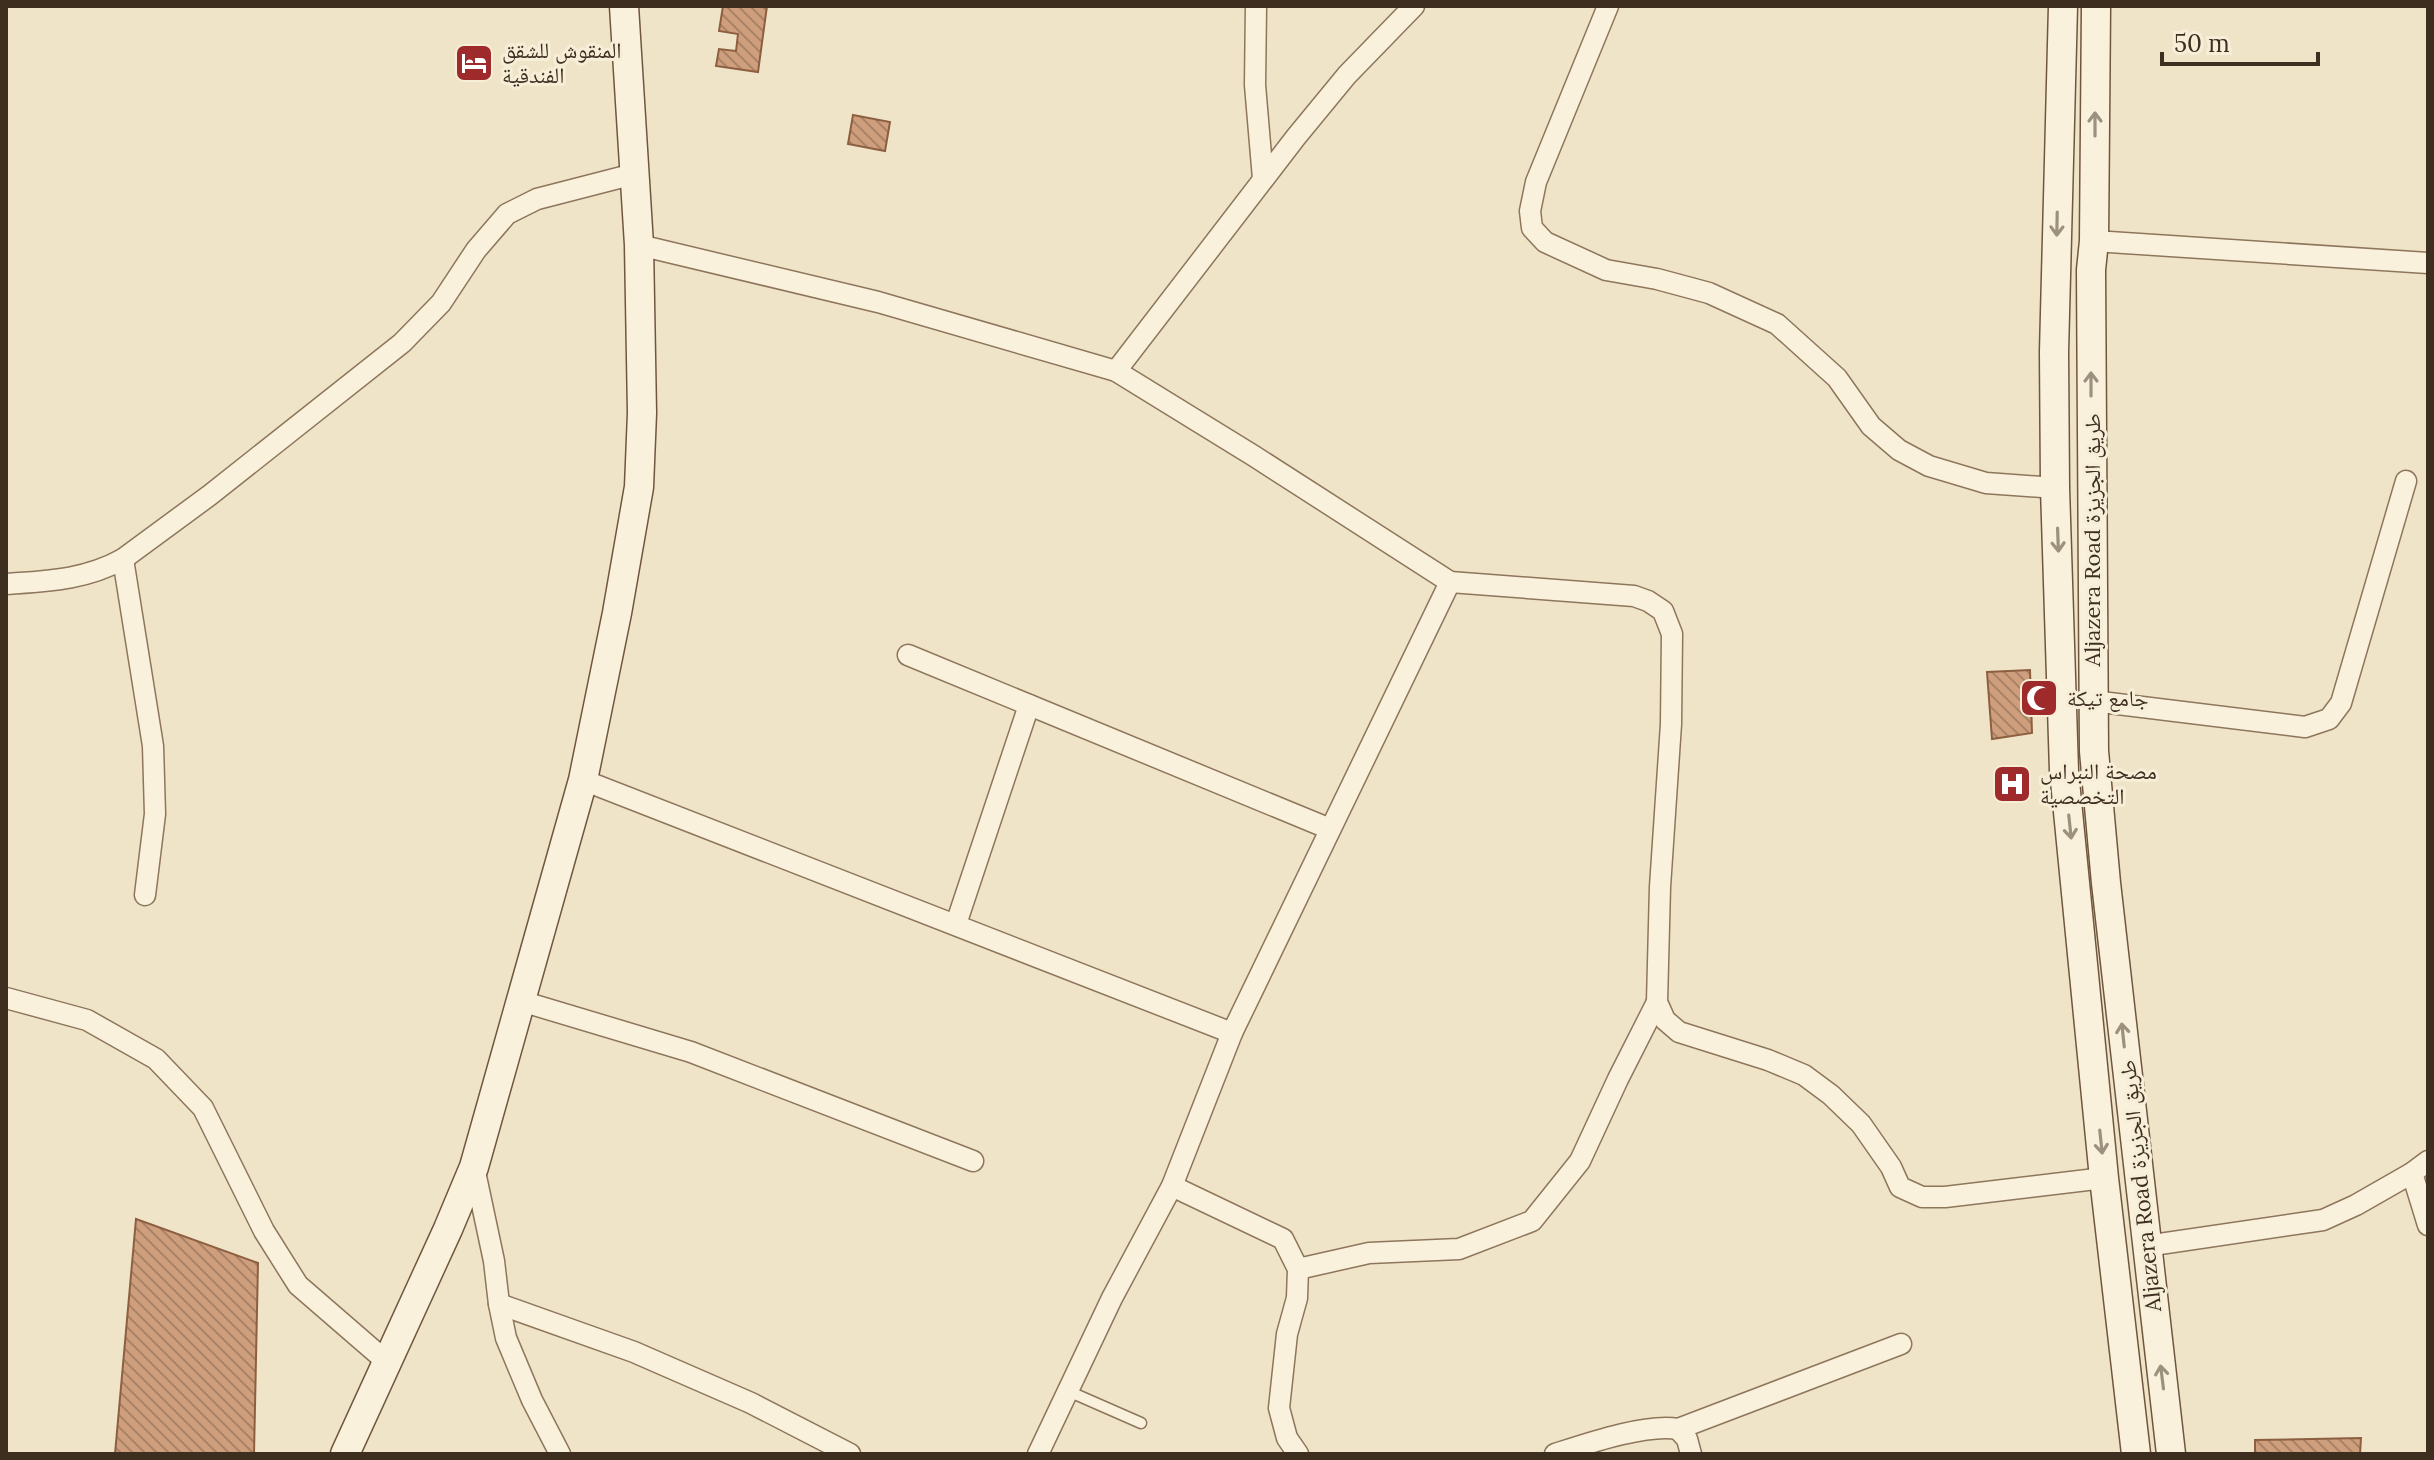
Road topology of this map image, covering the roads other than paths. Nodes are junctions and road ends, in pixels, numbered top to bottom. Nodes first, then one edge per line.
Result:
1 (624, 6) edge
2 (1256, 6) edge
3 (1414, 6) edge
4 (1608, 6) edge
5 (2063, 6) edge
6 (2096, 6) edge
7 (634, 174) junction
8 (1263, 179) junction
9 (2094, 241) junction
10 (639, 245) junction
11 (2428, 263) edge
12 (1116, 371) junction
13 (2406, 481) dead end
14 (2055, 488) junction
15 (123, 559) junction
16 (1450, 582) junction
17 (6, 584) edge
18 (908, 655) dead end
19 (2093, 701) junction
20 (1029, 705) junction
21 (583, 780) junction
22 (1330, 829) junction
23 (145, 895) dead end
24 (956, 924) junction
25 (6, 998) edge
26 (521, 1001) junction
27 (1657, 1002) junction
28 (1232, 1033) junction
29 (973, 1161) dead end
30 (474, 1167) junction
31 (2420, 1167) edge
32 (2104, 1178) junction
33 (1172, 1186) junction
34 (2428, 1225) edge
35 (2146, 1246) junction
36 (1298, 1269) junction
37 (499, 1304) junction
38 (1901, 1344) dead end
39 (387, 1362) junction
40 (1068, 1391) junction
41 (1141, 1423) dead end
42 (1678, 1429) junction
43 (345, 1454) edge
44 (560, 1454) edge
45 (850, 1454) edge
46 (1038, 1454) edge
47 (1298, 1454) edge
48 (1555, 1454) edge
49 (1691, 1454) edge
50 (2136, 1454) edge
51 (2171, 1454) edge

1 - 7 main road
2 - 8 street
3 - 8 street
4 - 14 street
5 -> 14 main road, Aljazera Road طريق الجزيزة
9 -> 6 main road, Aljazera Road طريق الجزيزة
7 - 10 main road
7 - 15 street
8 - 12 street
9 - 11 street
19 -> 9 main road, Aljazera Road طريق الجزيزة
10 - 12 street
10 - 21 main road
12 - 16 street
13 - 19 street
14 -> 32 main road, Aljazera Road طريق الجزيزة
15 - 17 street
15 - 23 street
16 - 22 street
16 - 27 street
18 - 20 street
35 -> 19 main road, Aljazera Road طريق الجزيزة
20 - 22 street
20 - 24 street
21 - 24 street
21 - 26 main road
22 - 28 street
24 - 28 street
25 - 39 street
26 - 29 street
26 - 30 main road
27 - 32 street
27 - 36 street
28 - 33 street
30 - 37 street
30 - 39 main road
31 - 34 street
31 - 35 street
32 - 50 main road, Aljazera Road طريق الجزيزة
33 - 36 street
33 - 40 street
51 -> 35 main road, Aljazera Road طريق الجزيزة
36 - 47 street
37 - 44 street
37 - 45 street
38 - 42 street
39 - 43 main road
40 - 41 lane
40 - 46 street
42 - 48 street
42 - 49 street

